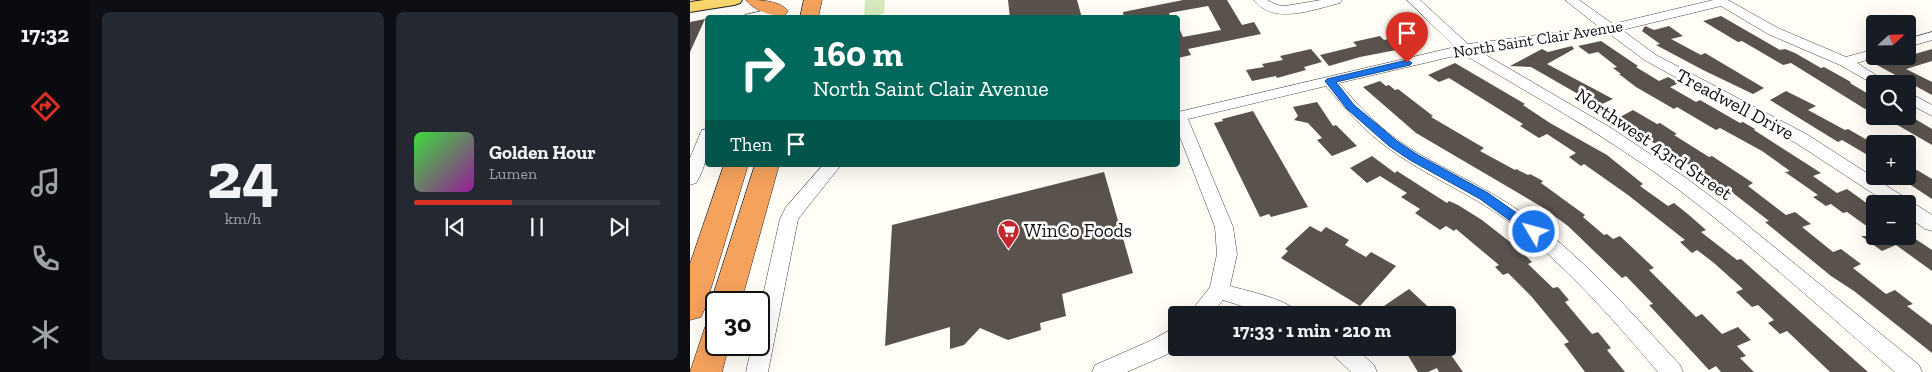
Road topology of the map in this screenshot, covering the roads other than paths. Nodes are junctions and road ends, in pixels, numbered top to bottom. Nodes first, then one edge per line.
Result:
1 (734, 0) edge
2 (755, 0) edge
3 (1260, 0) edge
4 (1336, 0) edge
5 (1413, 0) edge
6 (1571, 0) edge
7 (1721, 1) edge
8 (690, 7) edge
9 (779, 10) edge
10 (761, 15) edge
11 (1612, 29) junction
12 (1932, 36) edge
13 (1916, 41) edge
14 (1465, 49) junction
15 (1866, 56) edge
16 (1845, 62) junction
17 (1868, 75) edge
18 (1330, 81) junction
19 (1916, 102) edge
20 (1932, 111) edge
21 (1180, 116) edge
22 (1180, 118) edge
23 (705, 143) edge
24 (735, 167) edge
25 (766, 167) edge
26 (831, 167) edge
27 (696, 170) edge
28 (1888, 195) edge
29 (1916, 213) edge
30 (1932, 224) edge
31 (1219, 290) junction
32 (729, 291) edge
33 (1206, 306) edge
34 (1268, 306) edge
35 (690, 308) edge
36 (1168, 341) edge
37 (710, 356) edge
38 (1349, 356) edge
39 (706, 372) edge
40 (757, 372) edge
41 (1103, 372) edge
42 (1366, 372) edge
43 (1672, 372) edge
44 (1911, 372) edge

1 - 8 main road
2 - 9 highway
3 - 4 street
5 - 14 street, Northwest 43rd Street
6 - 11 street, Treadwell Drive
7 - 11 street, North Saint Clair Avenue
7 - 16 street
9 - 10 street
11 - 14 street, North Saint Clair Avenue
11 - 28 street, Treadwell Drive
12 - 13 street
14 - 18 street, North Saint Clair Avenue
14 - 44 street, Northwest 43rd Street
15 - 16 street
16 - 17 street
18 - 21 street, North Saint Clair Avenue
18 - 43 street
19 - 20 street
22 - 31 street, North Saint Clair Avenue
23 - 27 street
24 - 35 highway
25 - 32 highway
26 - 40 street
29 - 30 street
31 - 33 street
31 - 34 street
36 - 41 street
37 - 39 highway
38 - 42 street

